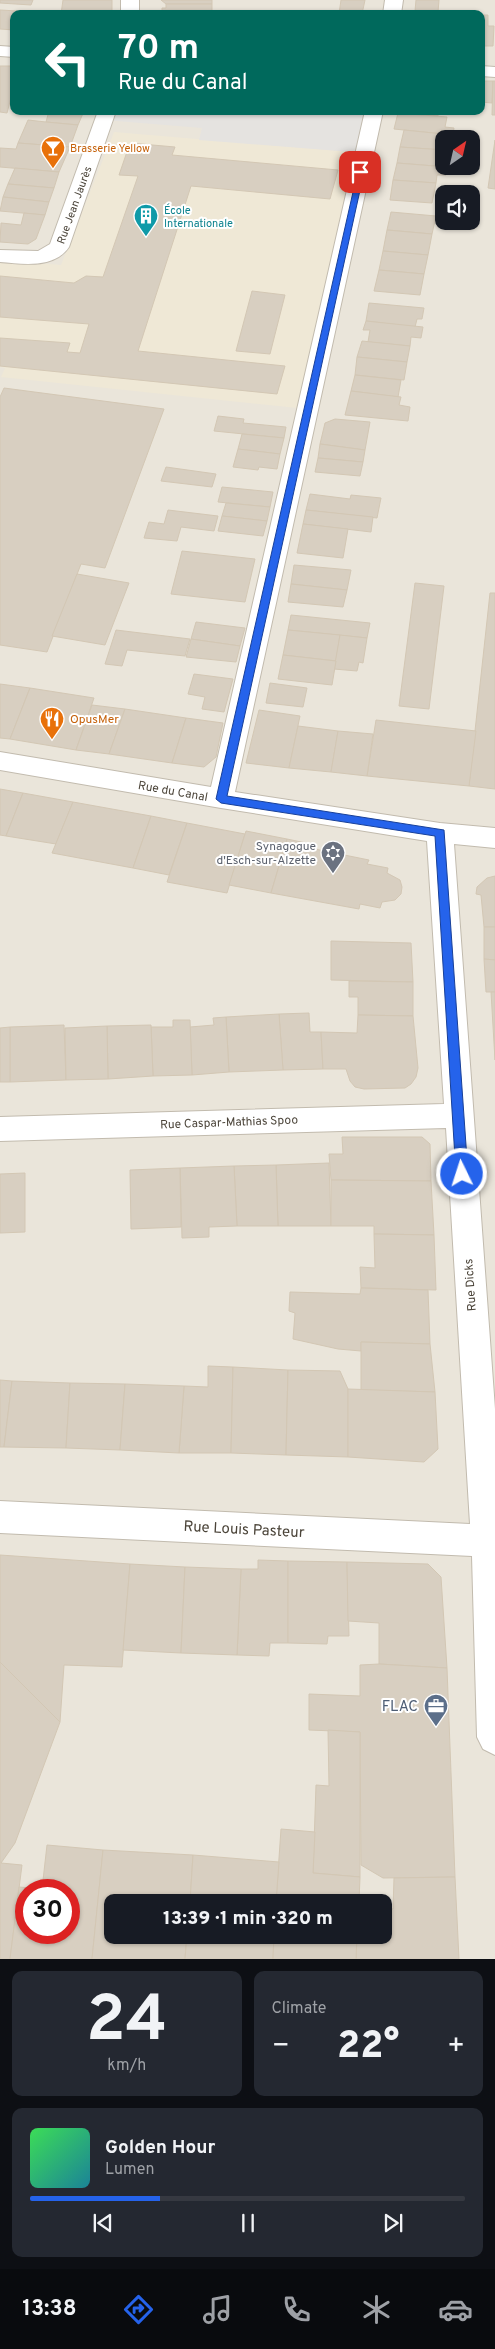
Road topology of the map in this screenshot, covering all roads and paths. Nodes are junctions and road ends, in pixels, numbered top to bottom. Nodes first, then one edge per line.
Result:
1 (373, 115) edge
2 (106, 116) edge
3 (0, 256) edge
4 (0, 761) edge
5 (221, 799) junction
6 (440, 833) junction
7 (495, 838) edge
8 (458, 1116) junction
9 (0, 1129) edge
10 (0, 1517) edge
11 (488, 1541) junction
12 (495, 1737) edge

1 - 5 street
2 - 3 street, Rue Jean Jaurès
4 - 5 street, Rue du Canal
5 - 6 street, Rue du Canal
6 - 7 street, Rue du Canal
6 - 8 street, Rue Dicks
8 - 9 street, Rue Caspar-Mathias Spoo
8 - 11 street, Rue Dicks
10 - 11 street, Rue Louis Pasteur
11 - 12 street, Rue Dicks

